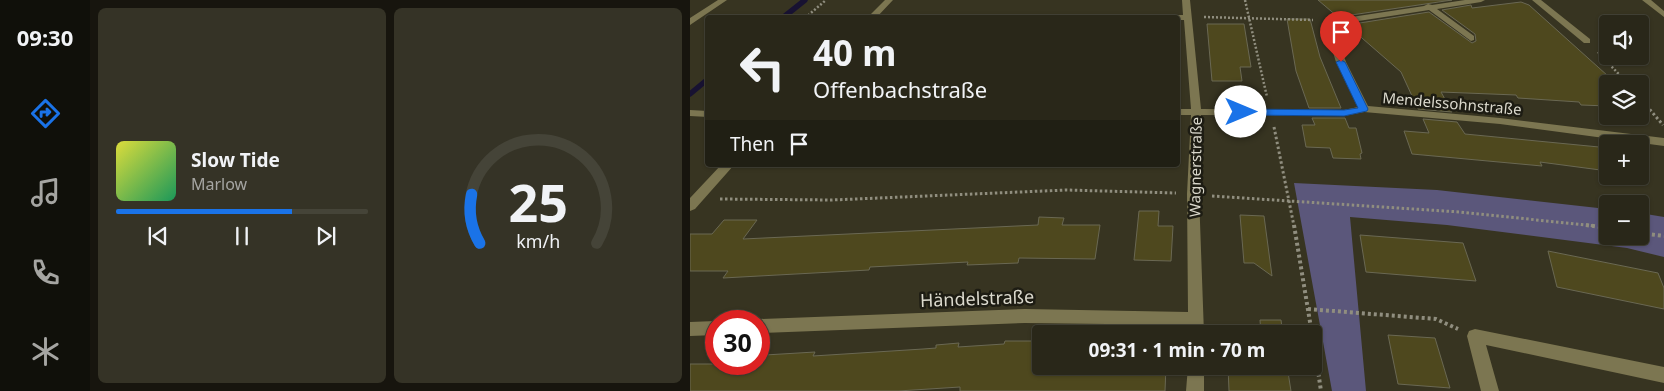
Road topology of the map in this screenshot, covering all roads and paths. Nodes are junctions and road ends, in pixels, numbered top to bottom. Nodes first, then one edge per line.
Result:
1 (723, 0) edge
2 (826, 0) edge
3 (889, 0) edge
4 (1186, 0) edge
5 (1245, 0) edge
6 (1481, 0) edge
7 (1536, 0) edge
8 (1646, 0) edge
9 (1428, 6) junction
10 (808, 15) edge
11 (874, 15) edge
12 (1664, 15) edge
13 (1180, 17) edge
14 (1188, 17) junction
15 (1249, 18) junction
16 (691, 20) edge
17 (705, 20) edge
18 (1328, 23) junction
19 (1471, 38) dead end
20 (1587, 41) joint
21 (1619, 75) edge
22 (1649, 108) edge
23 (1364, 109) junction
24 (1180, 112) edge
25 (1196, 112) junction
26 (1270, 112) junction
27 (690, 113) edge
28 (705, 114) edge
29 (1664, 126) edge
30 (1664, 142) edge
31 (726, 167) edge
32 (1184, 194) dead end
33 (1207, 195) dead end
34 (714, 199) dead end
35 (1290, 202) junction
36 (690, 206) edge
37 (1599, 227) edge
38 (1649, 234) edge
39 (1664, 236) edge
40 (1308, 309) junction
41 (1179, 325) edge
42 (1196, 325) edge
43 (1311, 325) edge
44 (770, 326) edge
45 (705, 328) edge
46 (690, 329) edge
47 (1475, 336) junction
48 (1196, 375) edge
49 (1319, 375) edge
50 (1664, 376) edge
51 (1195, 391) edge
52 (1321, 391) edge
53 (1490, 391) edge

1 - 16 street
2 - 10 path
3 - 11 street
4 - 14 street, Wagnerstraße
5 - 15 path
6 - 9 street
7 - 20 street
8 - 12 street
9 - 18 street
9 - 19 street
13 - 14 street
14 - 15 path
14 - 25 street, Wagnerstraße
15 - 18 path
15 - 26 path
16 - 17 street
18 - 23 street
20 - 21 path
22 - 29 path
23 - 26 street, Mendelssohnstraße
23 - 30 street, Mendelssohnstraße
24 - 25 street, Mendelssohnstraße
25 - 26 street, Mendelssohnstraße
25 - 42 street, Wagnerstraße
26 - 35 path
27 - 28 street
31 - 36 street
32 - 34 path
33 - 35 path
35 - 37 path
35 - 40 path
38 - 39 path
40 - 43 path
40 - 47 path
41 - 44 street, Händelstraße
45 - 46 street
47 - 50 street
47 - 53 street
48 - 51 street
49 - 52 path

